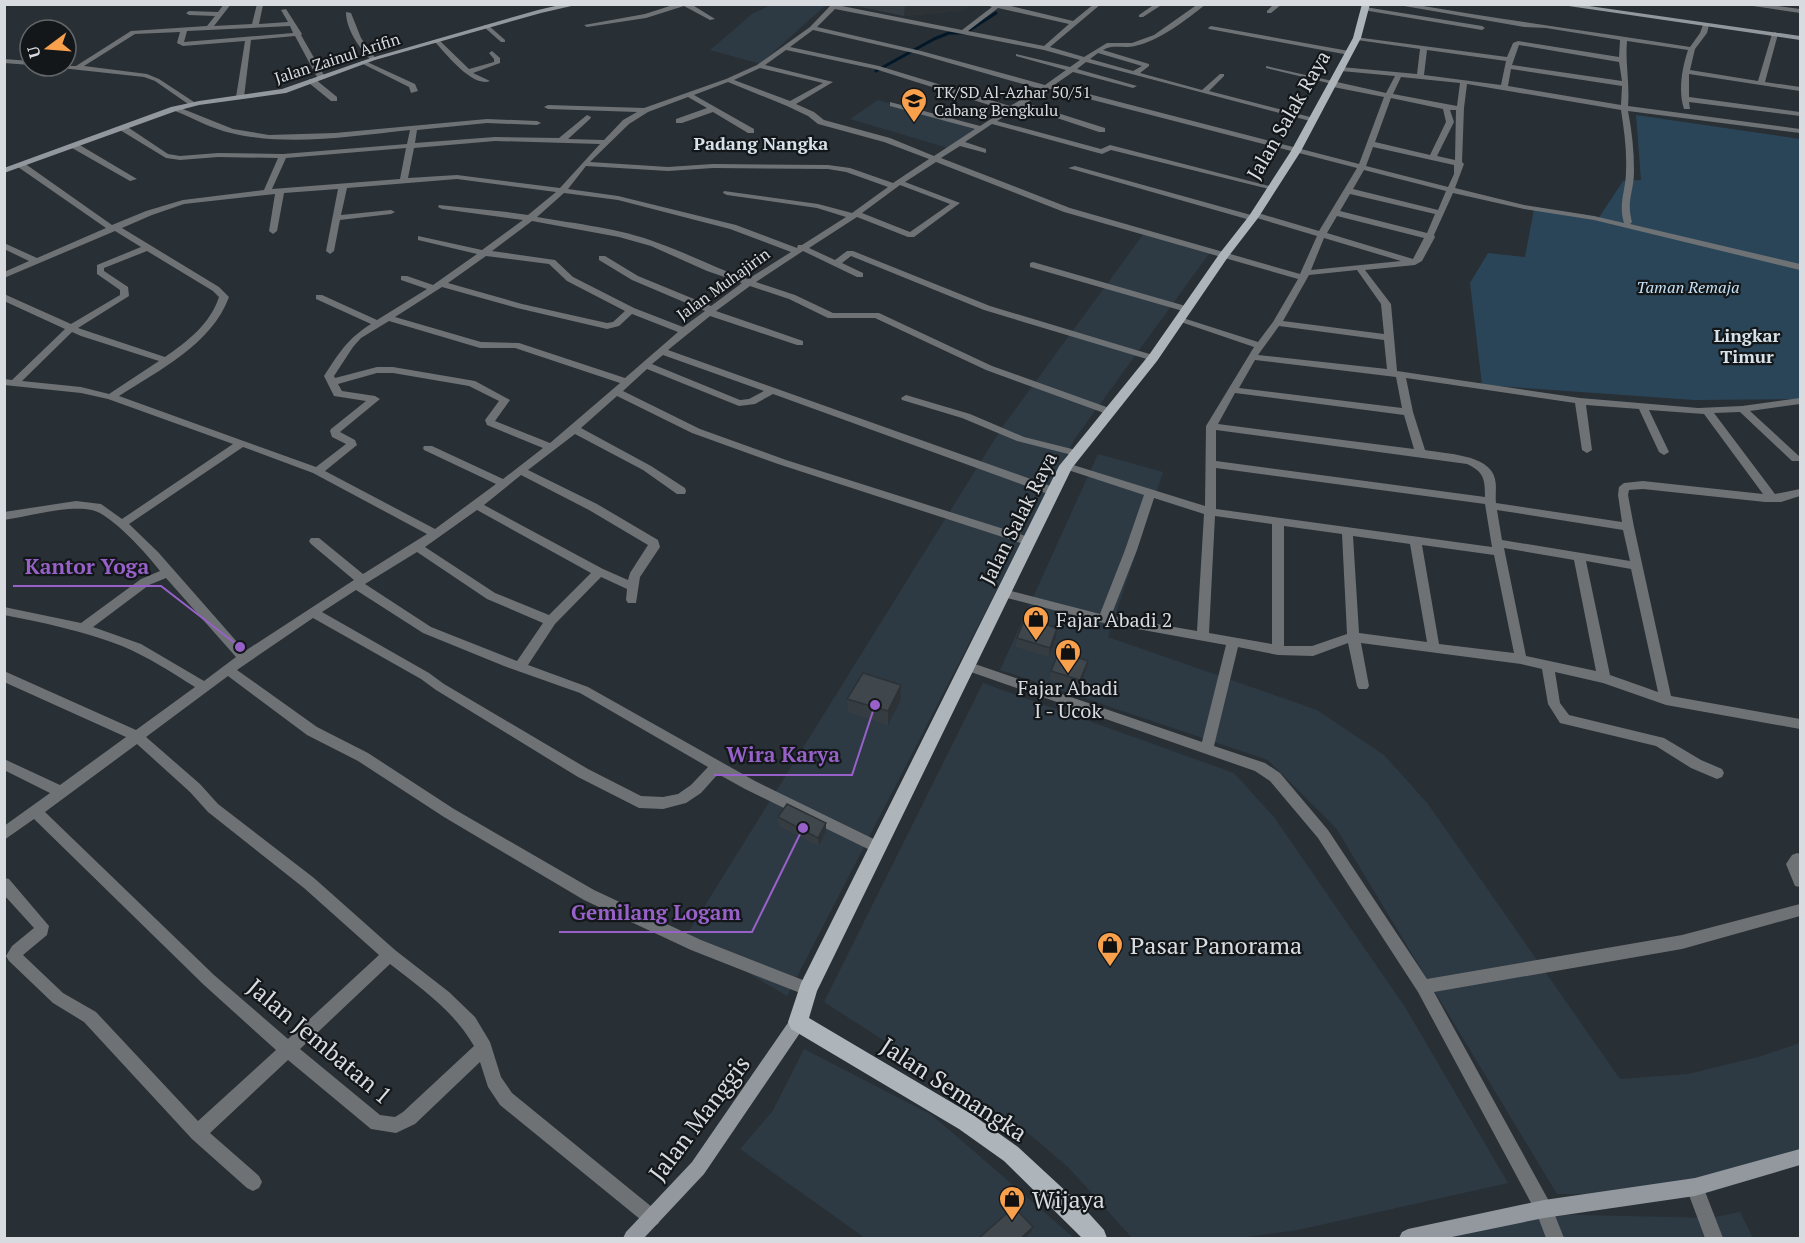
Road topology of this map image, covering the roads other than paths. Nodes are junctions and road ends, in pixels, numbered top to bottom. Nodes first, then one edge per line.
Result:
1 (11, 4) edge
2 (40, 4) edge
3 (228, 4) edge
4 (260, 4) edge
5 (577, 4) edge
6 (684, 4) edge
7 (987, 4) edge
8 (1098, 4) edge
9 (1160, 4) edge
10 (1203, 4) edge
11 (1279, 4) edge
12 (1396, 4) edge
13 (1558, 4) edge
14 (1743, 4) edge
15 (835, 6) edge
16 (999, 6) edge
17 (1579, 6) edge
18 (4, 7) edge
19 (1366, 7) edge
20 (284, 10) dead end
21 (1800, 11) edge
22 (189, 12) dead end
23 (1269, 12) dead end
24 (220, 14) junction
25 (348, 14) dead end
26 (1141, 16) dead end
27 (712, 19) dead end
28 (292, 24) junction
29 (1076, 24) junction
30 (587, 25) dead end
31 (1706, 25) junction
32 (255, 26) junction
33 (486, 26) junction
34 (812, 27) junction
35 (1211, 28) dead end
36 (1482, 28) dead end
37 (208, 29) junction
38 (184, 31) junction
39 (965, 31) junction
40 (299, 34) junction
41 (1775, 34) junction
42 (1624, 37) junction
43 (1357, 38) junction
44 (1800, 38) edge
45 (248, 39) junction
46 (437, 41) junction
47 (503, 41) dead end
48 (1424, 47) junction
49 (786, 48) junction
50 (1045, 48) junction
51 (1692, 49) junction
52 (1097, 51) junction
53 (492, 53) dead end
54 (1349, 53) junction
55 (1018, 55) dead end
56 (373, 59) junction
57 (1085, 60) junction
58 (1622, 60) junction
59 (363, 62) junction
60 (1509, 63) junction
61 (759, 66) junction
62 (78, 67) edge
63 (1268, 67) dead end
64 (78, 68) edge
65 (1341, 69) junction
66 (1071, 70) junction
67 (467, 72) junction
68 (1687, 72) junction
69 (1134, 75) junction
70 (1222, 75) dead end
71 (1399, 75) junction
72 (321, 77) junction
73 (1420, 77) junction
74 (728, 80) junction
75 (312, 81) junction
76 (486, 81) dead end
77 (1464, 81) junction
78 (1332, 83) junction
79 (1761, 83) junction
80 (1626, 84) junction
81 (1133, 86) dead end
82 (1047, 87) junction
83 (1504, 87) junction
84 (1800, 89) edge
85 (414, 91) dead end
86 (1204, 92) junction
87 (687, 94) junction
88 (1388, 96) junction
89 (240, 98) junction
90 (334, 99) dead end
91 (1685, 99) junction
92 (1019, 103) junction
93 (191, 104) junction
94 (790, 104) junction
95 (893, 104) dead end
96 (548, 107) dead end
97 (1446, 107) junction
98 (1460, 108) junction
99 (1624, 108) junction
100 (178, 109) junction
101 (713, 109) junction
102 (1011, 109) junction
103 (645, 110) junction
104 (1800, 114) edge
105 (587, 117) dead end
106 (1690, 117) junction
107 (1311, 120) junction
108 (492, 121) junction
109 (679, 121) dead end
110 (992, 122) junction
111 (537, 123) dead end
112 (123, 128) junction
113 (414, 128) junction
114 (982, 129) junction
115 (1102, 130) dead end
116 (751, 131) dead end
117 (1800, 131) edge
118 (484, 139) junction
119 (561, 141) junction
120 (605, 142) junction
121 (960, 143) junction
122 (1372, 144) junction
123 (75, 146) junction
124 (411, 147) junction
125 (983, 151) dead end
126 (1296, 151) junction
127 (284, 156) junction
128 (1433, 157) junction
129 (936, 158) junction
130 (584, 164) junction
131 (1460, 164) junction
132 (21, 165) junction
133 (1362, 167) junction
134 (1071, 168) dead end
135 (4, 171) edge
136 (133, 179) dead end
137 (404, 181) junction
138 (896, 184) junction
139 (343, 186) junction
140 (1273, 188) junction
141 (1348, 190) junction
142 (1452, 190) junction
143 (280, 191) junction
144 (562, 191) junction
145 (267, 192) junction
146 (728, 193) dead end
147 (442, 207) dead end
148 (391, 212) dead end
149 (1336, 213) junction
150 (1441, 213) junction
151 (855, 215) junction
152 (1254, 217) junction
153 (338, 218) junction
154 (529, 218) junction
155 (1594, 218) junction
156 (1628, 222) junction
157 (113, 228) junction
158 (273, 231) dead end
159 (1322, 234) junction
160 (1431, 237) junction
161 (421, 238) dead end
162 (4, 245) edge
163 (146, 248) junction
164 (798, 249) junction
165 (330, 251) dead end
166 (484, 253) junction
167 (1224, 255) junction
168 (602, 258) dead end
169 (36, 261) junction
170 (1415, 262) junction
171 (835, 264) junction
172 (1033, 265) dead end
173 (1800, 265) edge
174 (1359, 267) junction
175 (4, 275) edge
176 (860, 275) dead end
177 (1304, 275) junction
178 (405, 278) dead end
179 (748, 283) junction
180 (437, 286) junction
181 (4, 297) edge
182 (319, 297) dead end
183 (631, 310) junction
184 (710, 311) junction
185 (1183, 314) junction
186 (386, 317) junction
187 (376, 323) junction
188 (1277, 323) junction
189 (71, 328) junction
190 (684, 331) junction
191 (1390, 338) junction
192 (800, 343) dead end
193 (1260, 346) junction
194 (662, 351) junction
195 (1252, 357) junction
196 (1153, 358) junction
197 (166, 360) junction
198 (646, 365) junction
199 (1397, 374) junction
200 (332, 382) junction
201 (628, 382) junction
202 (9, 383) edge
203 (1233, 390) junction
204 (772, 391) junction
205 (617, 392) junction
206 (111, 397) junction
207 (906, 398) dead end
208 (1580, 401) junction
209 (1800, 401) edge
210 (1643, 407) junction
211 (1742, 409) junction
212 (1108, 411) junction
213 (1707, 411) junction
214 (1408, 412) junction
215 (1211, 426) junction
216 (574, 429) junction
217 (240, 444) junction
218 (551, 447) junction
219 (428, 448) dead end
220 (1587, 450) dead end
221 (1664, 452) dead end
222 (1076, 453) junction
223 (1421, 453) junction
224 (1796, 459) dead end
225 (1210, 464) junction
226 (1066, 466) junction
227 (318, 471) junction
228 (521, 471) junction
229 (504, 484) junction
230 (681, 491) dead end
231 (1052, 491) junction
232 (1150, 492) junction
233 (1800, 493) edge
234 (1772, 498) junction
235 (1491, 504) junction
236 (476, 505) junction
237 (1210, 512) junction
238 (4, 516) edge
239 (1278, 521) junction
240 (122, 524) junction
241 (1629, 528) junction
242 (1347, 530) junction
243 (436, 534) junction
244 (1415, 540) junction
245 (315, 541) dead end
246 (1028, 541) junction
247 (417, 547) junction
248 (1498, 548) junction
249 (1579, 557) junction
250 (1638, 566) junction
251 (599, 572) junction
252 (168, 573) junction
253 (359, 582) junction
254 (632, 586) junction
255 (1003, 593) junction
256 (632, 600) dead end
257 (4, 611) edge
258 (312, 612) junction
259 (1104, 619) junction
260 (551, 621) junction
261 (83, 628) junction
262 (1203, 636) junction
263 (1353, 638) junction
264 (1233, 642) junction
265 (1434, 648) junction
266 (1278, 650) junction
267 (244, 658) junction
268 (1521, 659) junction
269 (1548, 665) junction
270 (520, 667) junction
271 (969, 667) junction
272 (228, 670) junction
273 (4, 676) edge
274 (1604, 678) junction
275 (1363, 686) dead end
276 (204, 687) junction
277 (1666, 699) junction
278 (1800, 724) edge
279 (138, 737) junction
280 (1208, 749) junction
281 (4, 764) edge
282 (717, 766) junction
283 (1718, 772) dead end
284 (61, 792) junction
285 (35, 811) junction
286 (4, 834) edge
287 (879, 848) junction
288 (1800, 860) edge
289 (1800, 881) edge
290 (5, 886) edge
291 (1800, 910) edge
292 (390, 955) junction
293 (1423, 987) junction
294 (808, 989) junction
295 (798, 1022) junction
296 (484, 1048) junction
297 (288, 1050) junction
298 (198, 1133) junction
299 (1800, 1157) edge
300 (253, 1182) dead end
301 (1695, 1187) junction
302 (1544, 1209) junction
303 (652, 1218) junction
304 (632, 1239) edge
305 (1096, 1239) edge
306 (1408, 1239) edge
307 (1555, 1239) edge
308 (1714, 1239) edge

1 - 2 street
1 - 18 street
3 - 24 street
4 - 32 street
5 - 33 street, Jalan Zainul Arifin
6 - 27 street
6 - 30 street
7 - 16 street
8 - 29 street
9 - 26 street
10 - 52 street
11 - 23 street
12 - 42 street
13 - 17 street
14 - 21 street
15 - 34 street
15 - 39 street
16 - 29 street
16 - 39 street
17 - 31 street
19 - 36 street
19 - 43 main road, Jalan Salak Raya
20 - 28 street
22 - 24 street
24 - 37 street
25 - 56 street
28 - 32 street
28 - 40 street
29 - 50 street
31 - 41 street
31 - 51 street
32 - 37 street
33 - 46 street, Jalan Zainul Arifin
33 - 47 street
34 - 49 street
34 - 82 street
35 - 54 street
37 - 38 street
38 - 45 street
38 - 62 street
39 - 50 street
40 - 45 street
40 - 72 street
41 - 44 street
41 - 79 street
42 - 51 street
42 - 58 street
43 - 48 street
43 - 54 main road, Jalan Salak Raya
45 - 89 street
46 - 56 street, Jalan Zainul Arifin
46 - 67 street
48 - 60 street
48 - 73 street
49 - 61 street
49 - 102 street
50 - 57 street
51 - 68 street
52 - 57 street, Jalan Muhajirin
52 - 69 street
53 - 67 street
54 - 65 main road, Jalan Salak Raya
55 - 66 street
56 - 59 street, Jalan Zainul Arifin
57 - 66 street, Jalan Muhajirin
57 - 69 street
58 - 60 street
58 - 80 street
59 - 72 street, Jalan Zainul Arifin
59 - 85 street
60 - 80 street
60 - 83 street
61 - 74 street
61 - 94 street
63 - 78 street
64 - 93 street
65 - 71 street
65 - 78 main road, Jalan Salak Raya
66 - 81 street
66 - 82 street, Jalan Muhajirin
67 - 76 street
68 - 79 street
68 - 91 street
69 - 86 street
70 - 86 street
71 - 73 street
71 - 88 street
72 - 75 street, Jalan Zainul Arifin
73 - 77 street
74 - 87 street
74 - 94 street
75 - 89 street, Jalan Zainul Arifin
75 - 90 street
77 - 83 street
77 - 98 street
78 - 88 street
78 - 107 main road, Jalan Salak Raya
79 - 84 street
80 - 99 street
82 - 92 street, Jalan Muhajirin
82 - 126 street
83 - 99 street
86 - 107 street
87 - 101 street
87 - 103 street
88 - 97 street
88 - 122 street
89 - 93 street, Jalan Zainul Arifin
91 - 104 street
91 - 106 street
92 - 102 street, Jalan Muhajirin
92 - 115 street
93 - 100 street, Jalan Zainul Arifin
94 - 129 street
95 - 114 street
96 - 103 street
97 - 98 street
97 - 128 street
98 - 131 street
99 - 106 street
99 - 156 street
100 - 112 street, Jalan Zainul Arifin
100 - 113 street
101 - 109 street
101 - 116 street
102 - 110 street, Jalan Muhajirin
103 - 120 street
105 - 119 street
106 - 117 street
107 - 126 main road, Jalan Salak Raya
108 - 111 street
108 - 113 street
108 - 118 street
110 - 114 street, Jalan Muhajirin
110 - 140 street
112 - 123 street, Jalan Zainul Arifin
112 - 127 street
113 - 124 street
114 - 121 street, Jalan Muhajirin
118 - 119 street
118 - 124 street
119 - 120 street
120 - 130 street
121 - 125 street
121 - 129 street, Jalan Muhajirin
122 - 128 street
122 - 133 street
123 - 132 street, Jalan Zainul Arifin
123 - 136 street
124 - 127 street
124 - 137 street
126 - 133 street
126 - 140 main road, Jalan Salak Raya
127 - 145 street
128 - 131 street
129 - 138 street, Jalan Muhajirin
129 - 167 street
130 - 138 street
130 - 144 street
131 - 142 street
132 - 135 street, Jalan Zainul Arifin
132 - 157 street
133 - 141 street
133 - 142 street
134 - 152 street
137 - 139 street
137 - 144 street
138 - 151 street, Jalan Muhajirin
138 - 151 street
139 - 143 street
139 - 153 street
140 - 152 main road, Jalan Salak Raya
141 - 149 street
141 - 150 street
142 - 150 street
142 - 155 street
143 - 145 street
143 - 158 street
144 - 154 street
144 - 164 street
145 - 157 street
146 - 151 street
147 - 154 street
148 - 153 street
149 - 159 street
149 - 160 street
150 - 160 street
151 - 164 street, Jalan Muhajirin
152 - 159 street
152 - 167 main road, Jalan Salak Raya
153 - 165 street
154 - 166 street
154 - 179 street
155 - 156 street
155 - 173 street
156 - 173 street
157 - 163 street
157 - 169 street
159 - 170 street
159 - 177 street
160 - 170 street
161 - 166 street
162 - 169 street
163 - 189 street
163 - 197 street
164 - 171 street
164 - 179 street, Jalan Muhajirin
166 - 180 street
166 - 183 street
167 - 177 street
167 - 185 main road, Jalan Salak Raya
168 - 184 street
169 - 175 street
170 - 174 street
171 - 176 street
171 - 196 street
172 - 185 street
174 - 177 street
174 - 191 street
177 - 188 street
178 - 180 street
179 - 184 street, Jalan Muhajirin
179 - 212 street
180 - 183 street
180 - 186 street
181 - 189 street
182 - 187 street
183 - 190 street
184 - 190 street, Jalan Muhajirin
184 - 192 street
185 - 193 street
185 - 196 main road, Jalan Salak Raya
186 - 187 street
186 - 201 street
187 - 200 street
188 - 191 street
188 - 193 street
189 - 197 street
189 - 202 street
190 - 194 street, Jalan Muhajirin
191 - 199 street
193 - 195 street
194 - 198 street, Jalan Muhajirin
194 - 204 street
195 - 199 street
195 - 203 street
196 - 212 main road, Jalan Salak Raya
197 - 206 street
198 - 201 street, Jalan Muhajirin
198 - 204 street
199 - 208 street
199 - 214 street
200 - 218 street
200 - 227 street
201 - 205 street, Jalan Muhajirin
202 - 206 street
203 - 214 street
203 - 215 street
204 - 231 street
205 - 216 street, Jalan Muhajirin
205 - 246 street
206 - 217 street
207 - 222 street
208 - 210 street
208 - 220 street
209 - 211 street
210 - 213 street
210 - 221 street
211 - 213 street
211 - 224 street
212 - 222 main road, Jalan Salak Raya
213 - 234 street
214 - 223 street
215 - 223 street
215 - 225 street
216 - 218 street, Jalan Muhajirin
216 - 230 street
217 - 227 street
217 - 240 street
218 - 228 street, Jalan Muhajirin
219 - 229 street
222 - 226 main road, Jalan Salak Raya
223 - 235 street
225 - 235 street
225 - 237 street
226 - 231 main road, Jalan Salak Raya
226 - 232 street
227 - 243 street
228 - 229 street, Jalan Muhajirin
228 - 254 street
229 - 236 street, Jalan Muhajirin
231 - 246 main road, Jalan Salak Raya
232 - 237 street
232 - 259 street
233 - 234 street
234 - 241 street
235 - 241 street
235 - 248 street
236 - 243 street, Jalan Muhajirin
236 - 251 street
237 - 239 street
237 - 262 street
238 - 240 street
239 - 242 street
239 - 266 street
240 - 252 street
241 - 250 street
242 - 244 street
242 - 263 street
243 - 247 street, Jalan Muhajirin
244 - 248 street
244 - 265 street
245 - 253 street
246 - 255 main road, Jalan Salak Raya
247 - 253 street, Jalan Muhajirin
247 - 260 street
248 - 249 street
248 - 268 street
249 - 250 street
249 - 274 street
250 - 277 street
251 - 254 street
251 - 260 street
252 - 261 street
252 - 267 street
253 - 258 street, Jalan Muhajirin
253 - 270 street
254 - 256 street
255 - 259 street
255 - 271 main road, Jalan Salak Raya
257 - 261 street
258 - 267 street, Jalan Muhajirin
258 - 282 street
259 - 262 street
260 - 270 street
261 - 276 street
262 - 264 street
263 - 265 street
263 - 266 street
263 - 275 street
264 - 266 street
264 - 280 street
265 - 268 street
267 - 272 street, Jalan Muhajirin
268 - 269 street
269 - 274 street
269 - 283 street
270 - 282 street
271 - 280 street
271 - 287 main road, Jalan Salak Raya
272 - 276 street, Jalan Muhajirin
272 - 294 street
273 - 279 street
274 - 277 street
276 - 279 street, Jalan Muhajirin
277 - 278 street
279 - 284 street, Jalan Muhajirin
279 - 292 street
280 - 293 street
281 - 284 street
282 - 287 street
284 - 285 street, Jalan Muhajirin
285 - 286 street, Jalan Muhajirin
285 - 297 street, Jalan Jembatan 1
287 - 294 main road, Jalan Salak Raya
288 - 289 street
290 - 298 street
291 - 293 street
292 - 296 street
292 - 297 street
293 - 302 street
294 - 295 main road, Jalan Salak Raya
295 - 303 street, Jalan Manggis
295 - 305 main road, Jalan Semangka
296 - 297 street, Jalan Jembatan 1
296 - 303 street
297 - 298 street
298 - 300 street
299 - 301 street
301 - 302 street
301 - 308 street
302 - 306 street
302 - 307 street
303 - 304 street, Jalan Manggis

